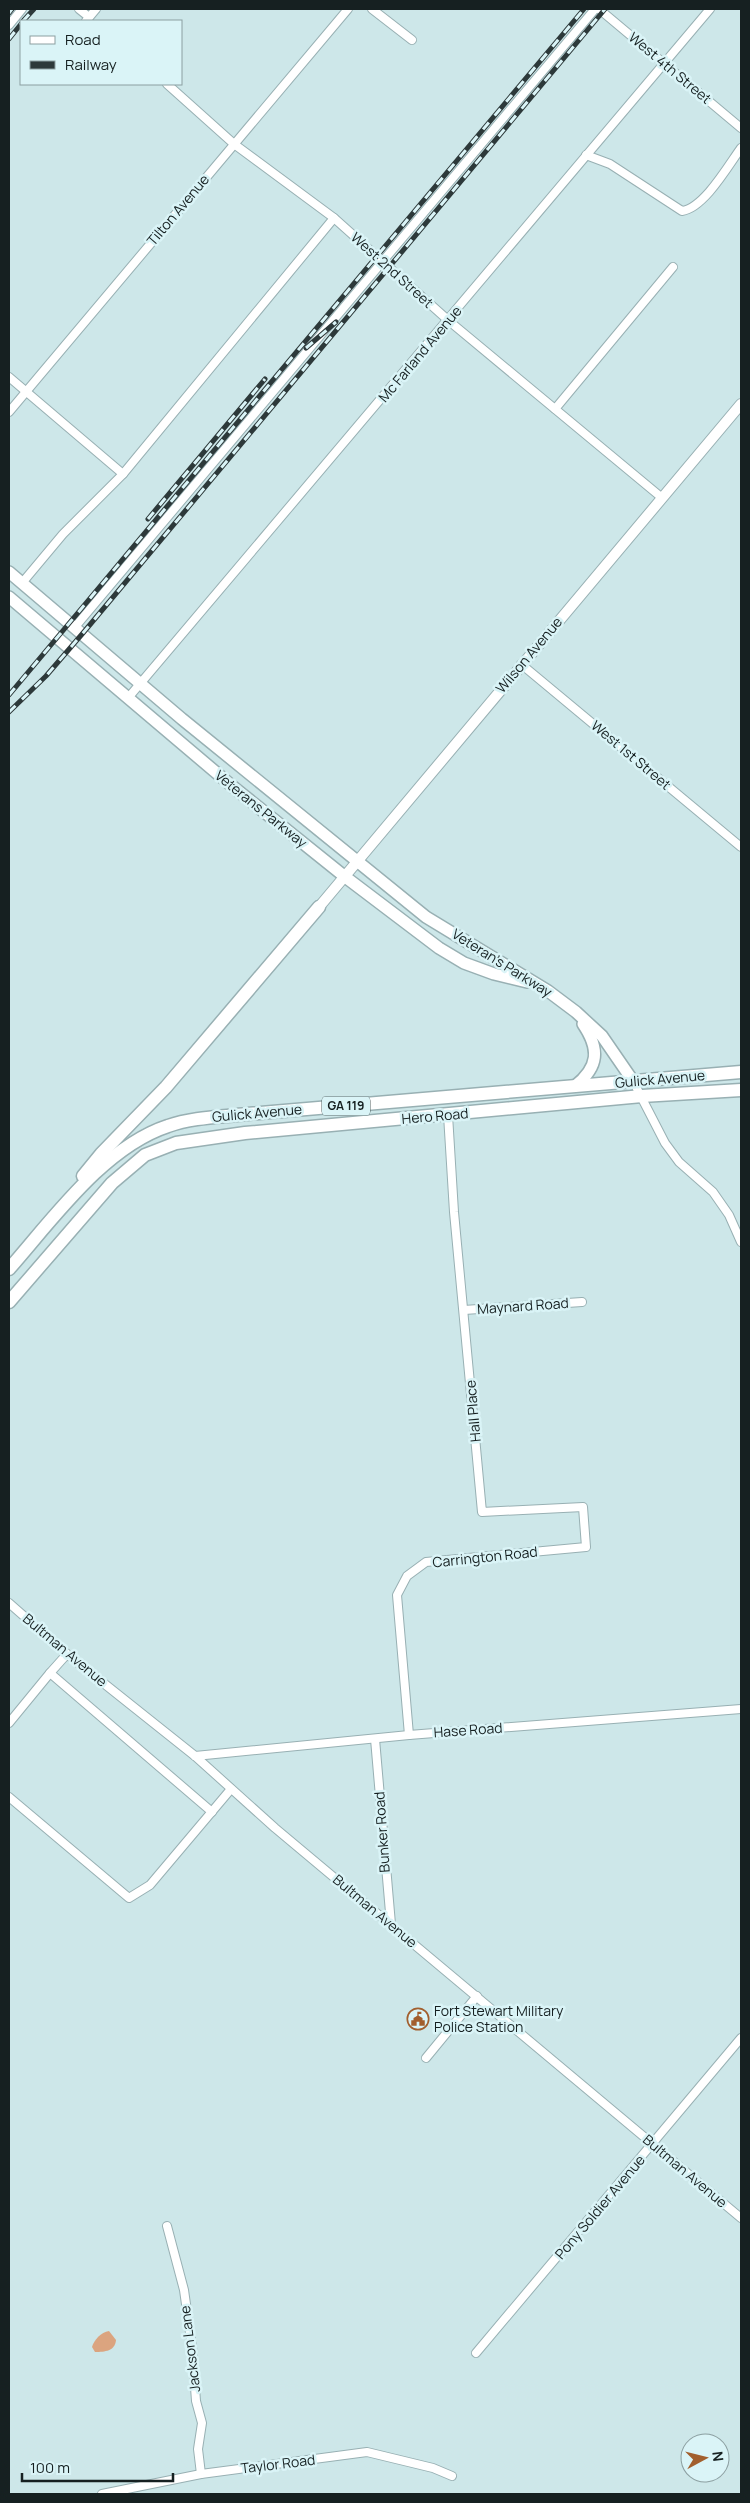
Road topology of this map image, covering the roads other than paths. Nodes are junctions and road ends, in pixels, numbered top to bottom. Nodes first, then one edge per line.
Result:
1 (22, 9) edge
2 (79, 9) edge
3 (96, 9) edge
4 (348, 9) edge
5 (372, 9) edge
6 (595, 9) edge
7 (599, 9) edge
8 (710, 9) edge
9 (88, 19) edge
10 (9, 25) edge
11 (412, 40) dead end
12 (664, 63) junction
13 (167, 85) edge
14 (741, 128) edge
15 (234, 144) junction
16 (741, 148) edge
17 (586, 155) junction
18 (334, 218) junction
19 (382, 263) junction
20 (673, 267) dead end
21 (449, 321) junction
22 (9, 377) edge
23 (26, 392) junction
24 (741, 404) edge
25 (555, 409) junction
26 (9, 412) edge
27 (123, 474) junction
28 (661, 497) junction
29 (9, 572) edge
30 (22, 583) junction
31 (9, 597) edge
32 (75, 627) junction
33 (521, 664) junction
34 (141, 683) junction
35 (128, 698) junction
36 (741, 847) edge
37 (356, 861) junction
38 (344, 876) junction
39 (319, 907) joint
40 (536, 984) junction
41 (576, 1012) junction
42 (741, 1072) edge
43 (633, 1081) junction
44 (575, 1086) junction
45 (741, 1090) edge
46 (642, 1096) junction
47 (448, 1115) junction
48 (741, 1242) edge
49 (32, 1243) junction
50 (9, 1269) edge
51 (9, 1302) edge
52 (582, 1302) dead end
53 (464, 1310) junction
54 (482, 1512) joint
55 (9, 1603) edge
56 (67, 1654) junction
57 (50, 1673) junction
58 (741, 1709) edge
59 (9, 1723) edge
60 (409, 1735) junction
61 (375, 1739) junction
62 (195, 1756) junction
63 (231, 1789) junction
64 (9, 1797) edge
65 (212, 1812) junction
66 (391, 1924) junction
67 (477, 1996) junction
68 (741, 2038) edge
69 (426, 2058) dead end
70 (653, 2145) junction
71 (741, 2218) edge
72 (167, 2226) dead end
73 (476, 2353) dead end
74 (201, 2474) junction
75 (452, 2476) dead end
76 (102, 2494) edge

1 - 10 street
2 - 9 street
3 - 9 street
4 - 15 street, Tilton Avenue
5 - 11 street
6 - 19 street
7 - 12 street, West 4th Street
8 - 12 street, Mc Farland Avenue
12 - 14 street, West 4th Street
12 - 17 street, Mc Farland Avenue
13 - 15 street, West 2nd Street
15 - 18 street, West 2nd Street
15 - 23 street, Tilton Avenue
16 - 17 street
17 - 21 street, Mc Farland Avenue
18 - 19 street, West 2nd Street
18 - 27 street
19 - 21 street, West 2nd Street
19 - 32 street
20 - 25 street
21 - 25 street, West 2nd Street
21 - 34 street, Mc Farland Avenue
22 - 23 street
23 - 26 street, Tilton Avenue
23 - 27 street
24 - 28 street, Wilson Avenue
25 - 28 street, West 2nd Street
27 - 30 street
28 - 33 street, Wilson Avenue
29 - 30 main road, Veterans Parkway
30 - 32 main road, Veterans Parkway
31 - 35 main road, Veterans Parkway
32 - 34 main road, Veterans Parkway
33 - 36 street, West 1st Street
33 - 37 street, Wilson Avenue
34 - 35 street, Mc Farland Avenue
34 - 37 main road, Veterans Parkway
35 - 38 main road, Veterans Parkway
37 - 38 street, Wilson Avenue
37 - 40 main road, Veteran's Parkway
38 - 39 street, Wilson Avenue
38 - 40 main road, Veterans Parkway
39 - 49 main road
40 - 41 main road, Veteran's Parkway
41 - 43 main road, Veteran's Parkway
41 - 44 main road
42 - 43 main road, Gulick Avenue / GA 119
43 - 44 main road, Gulick Avenue / GA 119
43 - 46 street
44 - 49 main road, Gulick Avenue / GA 119
45 - 46 main road, Hero Road / GA 119
46 - 47 main road, Hero Road / GA 119
46 - 48 street
47 - 51 main road, Hero Road / GA 119
47 - 53 street, Hall Place
49 - 50 main road, Gulick Avenue / GA 119
52 - 53 street, Maynard Road
53 - 54 street, Hall Place
54 - 60 street, Carrington Road
55 - 56 street, Bultman Avenue
56 - 57 street
56 - 62 street, Bultman Avenue
57 - 59 street
57 - 65 street
58 - 60 street, Hase Road
60 - 61 street, Hase Road
61 - 62 street, Hase Road
61 - 66 street, Bunker Road
62 - 63 street, Bultman Avenue
63 - 65 street
63 - 66 street, Bultman Avenue
64 - 65 street
66 - 67 street, Bultman Avenue
67 - 69 street
67 - 70 street, Bultman Avenue
68 - 70 street, Pony Soldier Avenue
70 - 71 street, Bultman Avenue
70 - 73 street, Pony Soldier Avenue
72 - 74 street, Jackson Lane
74 - 75 street, Taylor Road
74 - 76 street, Taylor Road

